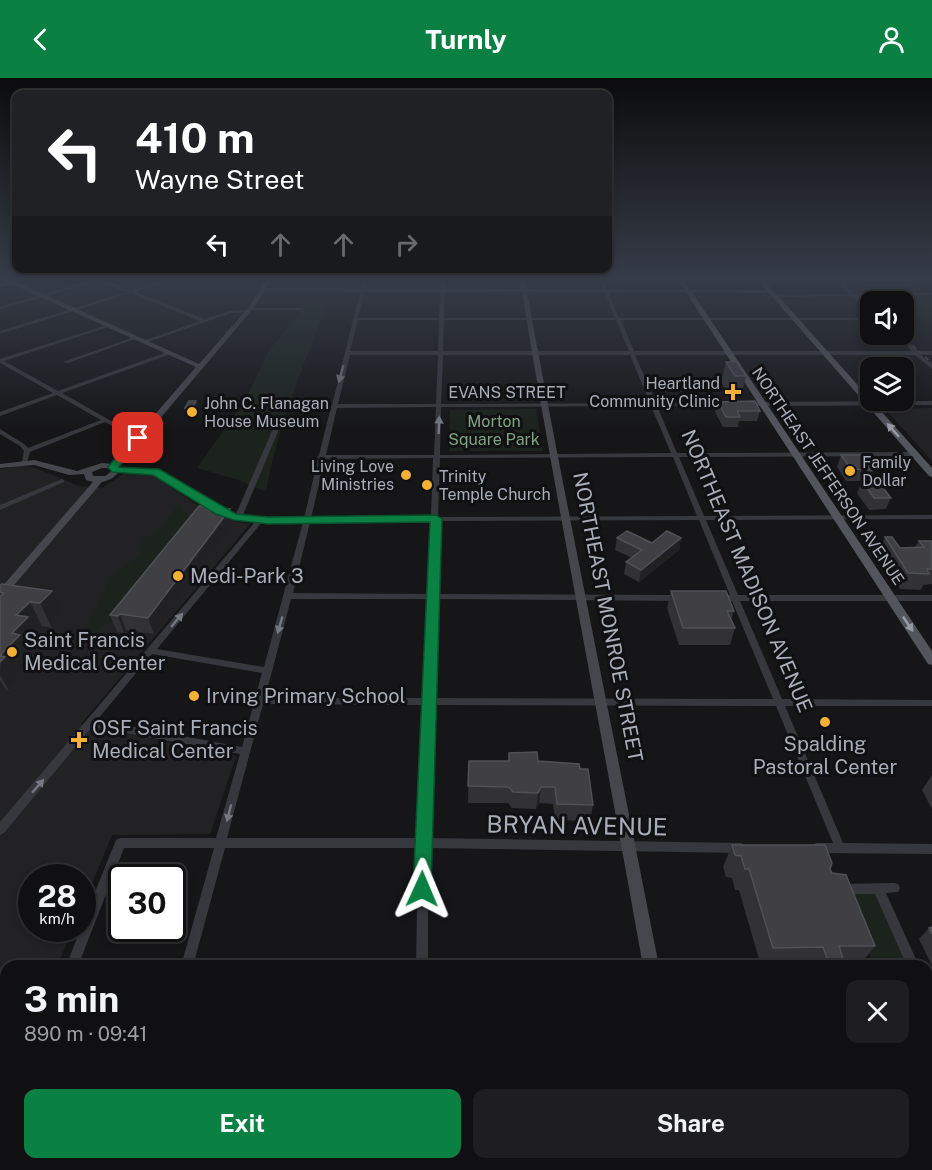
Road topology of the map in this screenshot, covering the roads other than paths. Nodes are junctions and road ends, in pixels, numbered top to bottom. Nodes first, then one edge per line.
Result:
1 (16, 328) edge
2 (103, 328) edge
3 (113, 328) edge
4 (185, 328) edge
5 (233, 328) edge
6 (354, 328) edge
7 (442, 328) edge
8 (530, 328) edge
9 (622, 328) edge
10 (712, 328) edge
11 (803, 328) edge
12 (0, 333) edge
13 (136, 338) junction
14 (146, 342) junction
15 (908, 345) edge
16 (169, 353) junction
17 (347, 353) junction
18 (441, 353) junction
19 (826, 353) junction
20 (917, 353) junction
21 (932, 353) edge
22 (535, 354) junction
23 (634, 354) junction
24 (729, 354) junction
25 (208, 355) junction
26 (179, 357) junction
27 (0, 361) edge
28 (66, 362) dead end
29 (199, 366) junction
30 (932, 367) edge
31 (860, 392) edge
32 (57, 393) junction
33 (860, 403) edge
34 (914, 403) edge
35 (932, 403) edge
36 (654, 404) junction
37 (730, 404) edge
38 (742, 404) edge
39 (762, 404) junction
40 (544, 405) junction
41 (333, 406) junction
42 (440, 406) junction
43 (877, 411) edge
44 (0, 414) edge
45 (281, 417) dead end
46 (105, 420) junction
47 (0, 431) edge
48 (138, 438) junction
49 (130, 447) junction
50 (27, 451) junction
51 (795, 454) junction
52 (915, 454) junction
53 (676, 455) junction
54 (554, 456) junction
55 (320, 457) junction
56 (438, 457) junction
57 (25, 461) junction
58 (0, 466) edge
59 (103, 466) junction
60 (115, 469) junction
61 (88, 472) junction
62 (932, 474) edge
63 (99, 480) junction
64 (62, 481) dead end
65 (0, 508) edge
66 (932, 517) edge
67 (238, 518) junction
68 (702, 518) junction
69 (838, 518) junction
70 (436, 519) junction
71 (567, 519) junction
72 (260, 520) junction
73 (305, 520) junction
74 (0, 595) edge
75 (288, 596) junction
76 (433, 597) junction
77 (582, 598) junction
78 (692, 598) edge
79 (714, 598) edge
80 (735, 598) junction
81 (891, 598) junction
82 (932, 598) edge
83 (151, 651) junction
84 (932, 661) edge
85 (267, 671) junction
86 (259, 701) junction
87 (429, 701) junction
88 (603, 702) junction
89 (780, 702) junction
90 (932, 703) edge
91 (92, 723) junction
92 (245, 751) junction
93 (0, 830) edge
94 (222, 843) junction
95 (423, 843) junction
96 (630, 848) junction
97 (753, 848) edge
98 (800, 848) edge
99 (840, 848) junction
100 (932, 849) edge
101 (878, 888) junction
102 (894, 888) dead end
103 (837, 893) edge
104 (74, 960) edge
105 (189, 960) edge
106 (422, 960) edge
107 (650, 960) edge
108 (910, 960) edge
109 (136, 1170) edge
110 (220, 1170) edge

1 - 12 street
2 - 27 street
3 - 13 street
4 - 14 street
5 - 25 street
6 - 17 street
7 - 18 street
8 - 22 street, NORTHEAST MONROE STREET
9 - 23 street, NORTHEAST MADISON AVENUE
10 - 24 main road, NORTHEAST JEFFERSON AVENUE
11 - 19 main road
13 - 14 street
13 - 28 street
14 - 16 street
15 - 20 street
16 - 26 street
16 - 32 street
17 - 18 street
17 -> 41 street
18 - 22 street
18 - 42 street
19 - 20 street
19 - 24 street
19 - 31 main road
20 - 21 street
20 - 30 street
22 - 23 street
22 - 40 street, NORTHEAST MONROE STREET
23 - 24 street
23 - 36 street, NORTHEAST MADISON AVENUE
24 - 39 main road, NORTHEAST JEFFERSON AVENUE
25 - 26 street
25 - 29 street
26 - 29 street
27 - 32 street
29 - 48 street
32 - 44 street
32 - 46 street
33 - 39 street
34 - 35 street
36 - 37 street, EVANS STREET
36 - 40 street, EVANS STREET
36 - 53 street, NORTHEAST MADISON AVENUE
38 - 39 street
39 - 51 main road, NORTHEAST JEFFERSON AVENUE
40 - 42 street, EVANS STREET
40 - 54 street, NORTHEAST MONROE STREET
41 - 42 street, EVANS STREET
41 - 55 street
56 -> 42 street
52 -> 43 main road
45 - 67 street
46 - 48 street
46 - 50 street
47 - 50 street
48 - 49 street
49 - 59 street
49 - 60 street
50 - 57 street
51 - 52 street
51 - 53 street
51 - 69 main road, NORTHEAST JEFFERSON AVENUE
52 - 62 main road
53 - 54 street
53 - 68 street, NORTHEAST MADISON AVENUE
54 - 56 street
54 - 71 street, NORTHEAST MONROE STREET
55 - 56 street
55 - 73 street
56 - 70 street
57 - 58 street
57 - 61 street
59 - 60 street
59 - 61 street
60 - 63 street
60 - 67 street
61 - 63 street
63 - 74 street
64 - 65 street
66 - 69 street
67 - 72 street
68 - 69 street
68 - 71 street
68 - 80 street, NORTHEAST MADISON AVENUE
69 - 81 main road, NORTHEAST JEFFERSON AVENUE
70 - 71 street
70 - 73 street
70 - 76 street
71 - 77 street, NORTHEAST MONROE STREET
72 - 73 street
83 -> 72 street
73 - 75 street
75 - 76 street
75 -> 85 street
76 - 77 street
76 - 87 street
77 - 78 street
77 - 88 street, NORTHEAST MONROE STREET
79 - 80 street
80 - 81 street
80 - 89 street, NORTHEAST MADISON AVENUE
81 - 82 street
81 -> 84 main road, NORTHEAST JEFFERSON AVENUE
83 - 85 street
83 - 91 street
85 - 86 street
86 - 87 street
86 - 92 street
87 - 88 street
87 - 95 street
88 - 89 street
88 - 96 street, NORTHEAST MONROE STREET
89 - 90 street
89 - 99 street, NORTHEAST MADISON AVENUE
91 - 92 street
93 -> 91 street
92 -> 94 street
94 - 95 street, BRYAN AVENUE
94 - 104 street, BRYAN AVENUE
94 - 105 street
95 - 96 street, BRYAN AVENUE
95 - 106 street
96 - 97 street, BRYAN AVENUE
96 - 107 street, NORTHEAST MONROE STREET
98 - 99 street
99 - 100 street
101 - 102 street
101 - 103 street
101 - 108 street
109 - 110 highway

